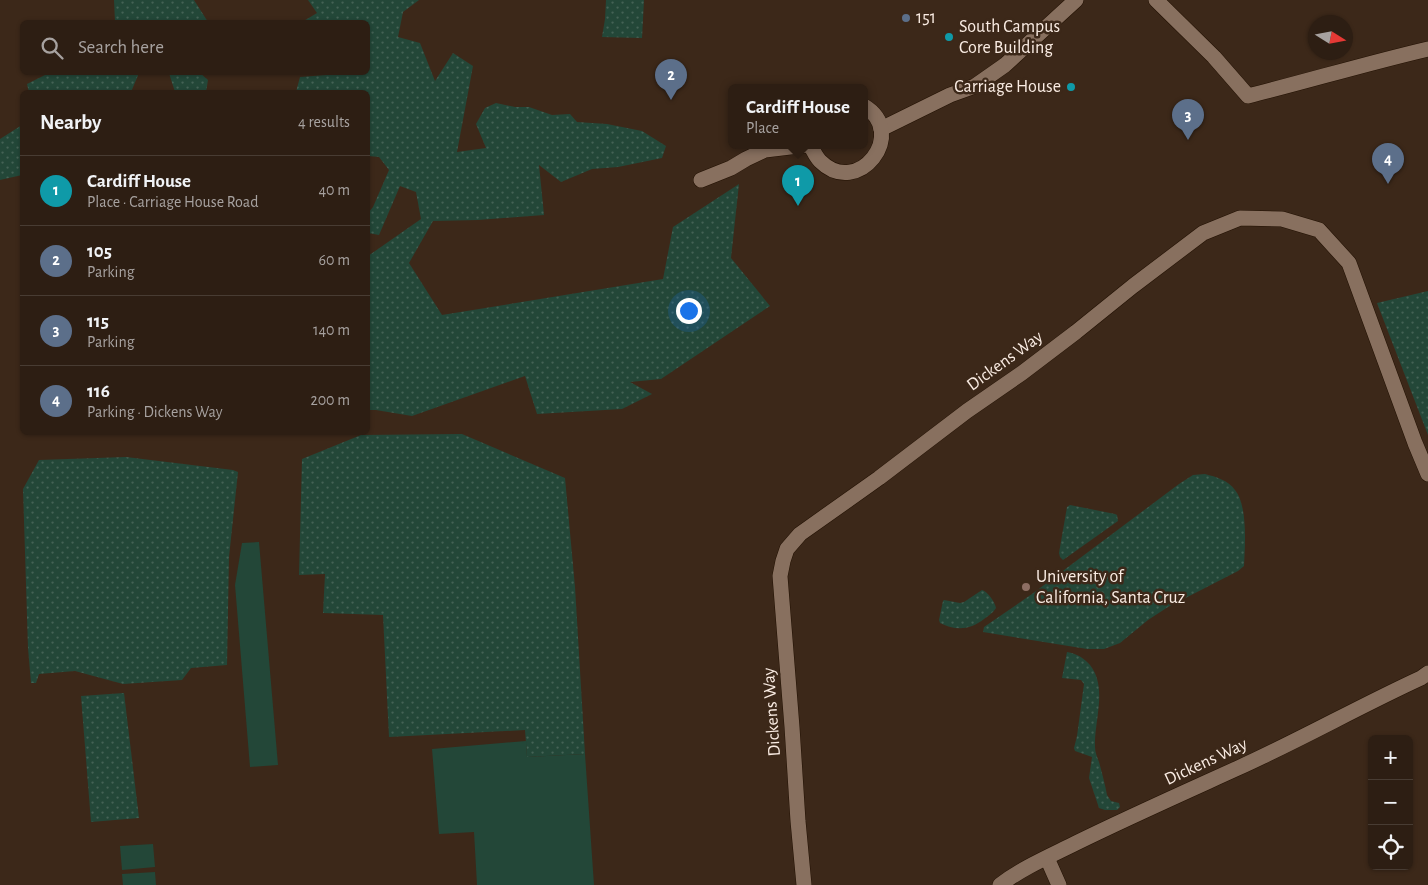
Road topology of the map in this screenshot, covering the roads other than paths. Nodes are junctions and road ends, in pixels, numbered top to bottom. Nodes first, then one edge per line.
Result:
1 (1076, 0) edge
2 (1156, 0) edge
3 (1428, 48) edge
4 (868, 108) edge
5 (881, 129) junction
6 (775, 149) edge
7 (812, 149) edge
8 (701, 180) dead end
9 (1428, 474) edge
10 (1428, 673) edge
11 (1047, 858) junction
12 (804, 885) edge
13 (1000, 885) edge
14 (1059, 885) edge

1 - 5 street
2 - 3 street
4 - 5 street
5 - 7 street
6 - 8 street
9 - 12 street, Dickens Way
10 - 11 street, Dickens Way
11 - 13 street, Dickens Way
11 - 14 street

